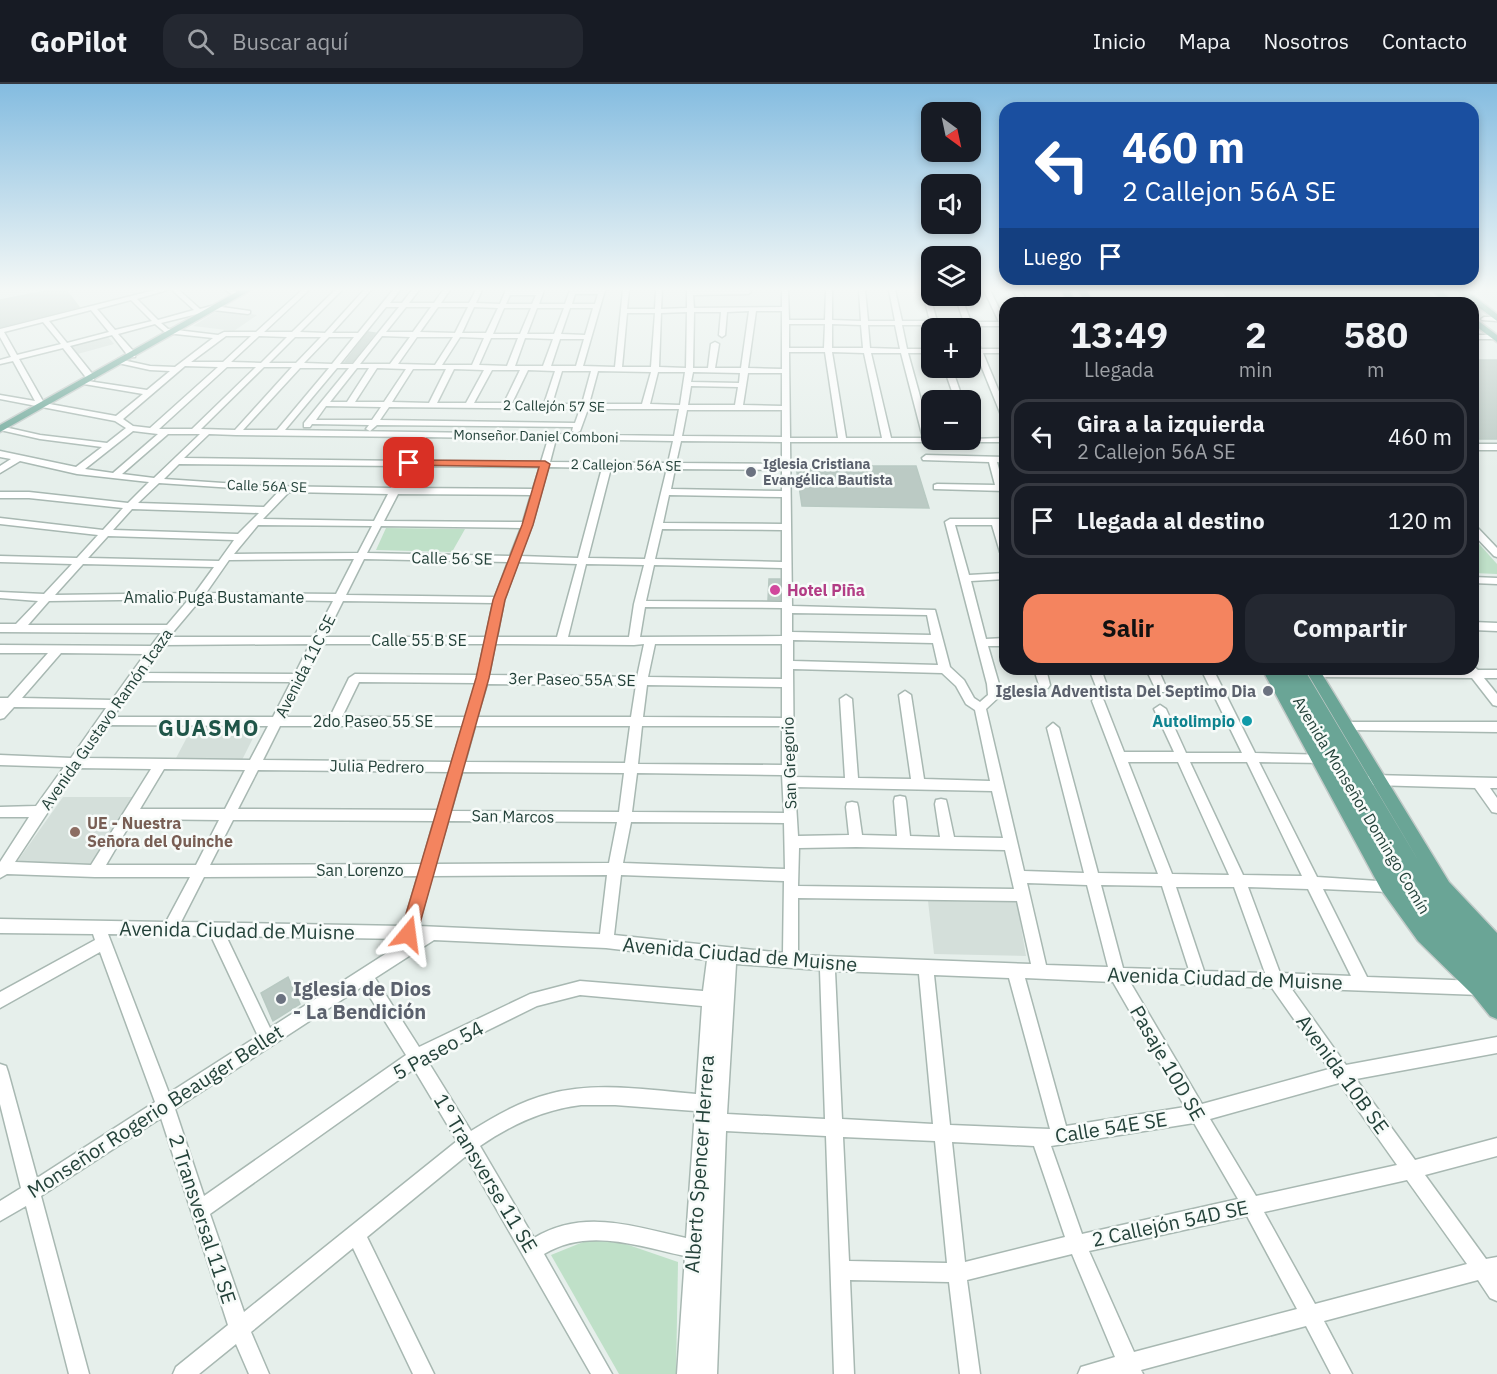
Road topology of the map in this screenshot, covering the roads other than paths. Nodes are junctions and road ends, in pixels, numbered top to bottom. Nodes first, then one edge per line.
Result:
1 (10, 350) edge
2 (43, 350) edge
3 (67, 350) edge
4 (128, 350) edge
5 (141, 350) edge
6 (202, 350) edge
7 (243, 350) edge
8 (279, 350) edge
9 (313, 350) edge
10 (346, 350) edge
11 (368, 350) edge
12 (404, 350) edge
13 (448, 350) edge
14 (483, 350) edge
15 (518, 350) edge
16 (552, 350) edge
17 (585, 350) edge
18 (620, 350) edge
19 (655, 350) edge
20 (690, 350) edge
21 (714, 350) edge
22 (746, 350) edge
23 (785, 350) edge
24 (794, 350) edge
25 (828, 351) junction
26 (867, 351) junction
27 (904, 351) junction
28 (921, 351) edge
29 (981, 351) edge
30 (999, 351) edge
31 (132, 355) junction
32 (14, 358) junction
33 (121, 361) junction
34 (0, 362) edge
35 (226, 365) junction
36 (981, 365) edge
37 (262, 366) junction
38 (298, 366) junction
39 (334, 366) junction
40 (180, 367) junction
41 (353, 367) junction
42 (374, 367) junction
43 (392, 367) junction
44 (411, 367) junction
45 (437, 367) junction
46 (451, 367) junction
47 (474, 368) junction
48 (489, 368) junction
49 (510, 368) junction
50 (525, 368) junction
51 (546, 369) junction
52 (559, 369) junction
53 (579, 369) junction
54 (595, 369) junction
55 (618, 369) junction
56 (654, 370) junction
57 (689, 370) junction
58 (711, 370) junction
59 (744, 370) junction
60 (785, 371) junction
61 (87, 380) junction
62 (687, 384) junction
63 (742, 385) junction
64 (149, 393) junction
65 (0, 397) edge
66 (999, 403) edge
67 (323, 404) junction
68 (350, 404) junction
69 (386, 404) junction
70 (432, 405) junction
71 (469, 405) junction
72 (42, 406) junction
73 (505, 406) junction
74 (547, 406) junction
75 (585, 406) junction
76 (645, 407) junction
77 (684, 407) junction
78 (739, 408) junction
79 (786, 408) junction
80 (921, 414) edge
81 (118, 419) junction
82 (310, 422) junction
83 (374, 423) junction
84 (495, 424) junction
85 (578, 425) junction
86 (131, 428) junction
87 (1, 429) edge
88 (152, 431) junction
89 (166, 431) junction
90 (194, 432) junction
91 (207, 432) junction
92 (237, 433) junction
93 (279, 433) junction
94 (301, 434) junction
95 (366, 434) junction
96 (423, 435) junction
97 (489, 436) junction
98 (553, 437) junction
99 (574, 437) junction
100 (679, 438) junction
101 (981, 438) edge
102 (999, 439) edge
103 (786, 440) junction
104 (842, 440) junction
105 (887, 440) junction
106 (921, 440) edge
107 (107, 446) junction
108 (1479, 447) edge
109 (1497, 447) edge
110 (0, 453) edge
111 (19, 458) junction
112 (926, 458) dead end
113 (992, 459) junction
114 (999, 460) edge
115 (178, 461) junction
116 (409, 463) junction
117 (545, 464) junction
118 (606, 465) junction
119 (672, 466) junction
120 (786, 467) junction
121 (0, 470) edge
122 (77, 471) junction
123 (114, 476) junction
124 (999, 479) edge
125 (158, 482) junction
126 (938, 487) dead end
127 (287, 488) junction
128 (999, 488) edge
129 (396, 489) junction
130 (537, 492) junction
131 (667, 492) junction
132 (786, 494) junction
133 (0, 495) edge
134 (130, 506) junction
135 (265, 510) junction
136 (0, 521) edge
137 (255, 522) junction
138 (999, 522) edge
139 (379, 523) junction
140 (527, 525) junction
141 (659, 526) junction
142 (786, 527) junction
143 (105, 533) junction
144 (1479, 534) edge
145 (241, 537) junction
146 (1497, 554) edge
147 (362, 556) junction
148 (0, 559) edge
149 (514, 560) junction
150 (583, 560) junction
151 (78, 561) junction
152 (223, 561) junction
153 (649, 562) junction
154 (787, 565) junction
155 (999, 576) edge
156 (965, 578) junction
157 (1479, 580) edge
158 (1497, 581) edge
159 (0, 595) edge
160 (198, 596) junction
161 (341, 597) junction
162 (47, 598) junction
163 (499, 600) junction
164 (639, 604) junction
165 (787, 607) junction
166 (1479, 626) edge
167 (1497, 627) edge
168 (0, 628) edge
169 (19, 628) junction
170 (169, 629) junction
171 (787, 638) junction
172 (562, 639) junction
173 (937, 639) junction
174 (319, 640) junction
175 (491, 640) junction
176 (634, 641) junction
177 (650, 641) junction
178 (999, 642) edge
179 (981, 643) junction
180 (157, 645) junction
181 (0, 649) edge
182 (58, 649) junction
183 (787, 665) junction
184 (945, 669) junction
185 (1479, 672) edge
186 (1497, 674) edge
187 (1041, 675) edge
188 (1096, 675) edge
189 (1155, 675) edge
190 (1210, 675) edge
191 (1273, 675) edge
192 (1286, 675) edge
193 (1300, 675) edge
194 (1316, 675) edge
195 (1475, 675) edge
196 (134, 677) junction
197 (300, 678) junction
198 (483, 678) junction
199 (642, 680) junction
200 (788, 683) junction
201 (1044, 686) dead end
202 (1161, 689) dead end
203 (905, 695) dead end
204 (846, 699) dead end
205 (6, 702) edge
206 (1497, 702) edge
207 (115, 704) junction
208 (980, 708) junction
209 (1160, 709) dead end
210 (0, 716) edge
211 (103, 721) junction
212 (277, 721) junction
213 (334, 721) junction
214 (637, 721) junction
215 (470, 722) junction
216 (788, 722) junction
217 (1346, 726) junction
218 (1497, 727) edge
219 (1053, 728) dead end
220 (1121, 757) junction
221 (1184, 757) junction
222 (1251, 758) junction
223 (1326, 758) junction
224 (0, 760) edge
225 (74, 763) junction
226 (160, 764) junction
227 (255, 764) junction
228 (457, 767) junction
229 (630, 767) junction
230 (788, 776) junction
231 (1361, 780) junction
232 (1379, 781) junction
233 (1479, 783) junction
234 (1497, 783) edge
235 (852, 784) junction
236 (918, 785) junction
237 (999, 786) junction
238 (900, 801) dead end
239 (941, 804) dead end
240 (852, 807) dead end
241 (1497, 808) edge
242 (0, 812) edge
243 (40, 812) junction
244 (128, 814) junction
245 (229, 815) junction
246 (443, 815) junction
247 (625, 817) junction
248 (790, 818) junction
249 (856, 841) junction
250 (792, 842) junction
251 (904, 842) junction
252 (948, 843) junction
253 (1012, 844) junction
254 (615, 869) junction
255 (1, 870) edge
256 (200, 870) junction
257 (427, 870) junction
258 (94, 871) junction
259 (792, 875) junction
260 (1019, 877) junction
261 (1091, 880) junction
262 (1167, 880) junction
263 (1238, 880) junction
264 (1313, 882) junction
265 (1388, 886) junction
266 (792, 892) junction
267 (1023, 895) junction
268 (0, 926) edge
269 (170, 929) junction
270 (216, 930) junction
271 (431, 933) junction
272 (408, 934) junction
273 (101, 935) junction
274 (606, 940) junction
275 (1497, 946) edge
276 (722, 955) junction
277 (790, 960) junction
278 (827, 964) junction
279 (1497, 966) edge
280 (927, 968) junction
281 (1015, 971) junction
282 (1040, 972) junction
283 (1117, 974) junction
284 (365, 975) junction
285 (1199, 976) junction
286 (1275, 979) junction
287 (1362, 983) junction
288 (1488, 988) edge
289 (710, 999) junction
290 (0, 1000) edge
291 (1497, 1009) edge
292 (267, 1039) junction
293 (1497, 1045) edge
294 (417, 1057) junction
295 (0, 1072) edge
296 (1342, 1074) junction
297 (703, 1103) junction
298 (165, 1105) junction
299 (1197, 1114) junction
300 (718, 1122) junction
301 (834, 1128) junction
302 (943, 1134) junction
303 (1060, 1135) junction
304 (1039, 1137) junction
305 (467, 1144) junction
306 (1497, 1147) edge
307 (1412, 1170) junction
308 (32, 1191) junction
309 (1251, 1205) junction
310 (200, 1210) junction
311 (0, 1212) edge
312 (356, 1234) junction
313 (1077, 1244) junction
314 (686, 1247) dead end
315 (532, 1250) junction
316 (1490, 1268) edge
317 (840, 1270) junction
318 (957, 1273) junction
319 (1497, 1291) edge
320 (1309, 1316) junction
321 (240, 1330) junction
322 (1130, 1369) edge
323 (79, 1374) edge
324 (183, 1374) edge
325 (259, 1374) edge
326 (424, 1374) edge
327 (602, 1374) edge
328 (687, 1374) edge
329 (707, 1374) edge
330 (844, 1374) edge
331 (970, 1374) edge
332 (1088, 1374) edge
333 (1342, 1374) edge

1 - 32 street
2 - 32 street
3 - 61 street
4 - 31 street
5 - 31 main road
6 - 40 street
7 - 35 street
8 - 37 street
9 - 38 street
10 - 39 street
11 - 41 street
12 - 43 street
13 - 45 street
14 - 47 street
15 - 49 street
16 - 51 street
17 - 53 street
18 - 55 street
19 - 56 street
20 - 57 street
21 - 58 street
22 - 59 street
23 - 60 street
24 - 25 street
25 - 26 street
25 - 104 street
26 - 27 street
26 - 105 street
27 - 28 street
27 - 80 street
29 - 30 street
31 - 33 main road
32 - 34 street
32 - 72 street
33 - 40 street
33 - 61 main road
35 - 37 street
35 - 40 street
35 - 88 street
36 - 66 street
37 - 38 street
37 - 90 street
38 - 39 street
38 - 92 street
39 - 41 street
39 - 93 street
40 - 64 street
41 - 42 street
41 - 67 street
42 - 43 street
42 - 68 street
43 - 44 street
44 - 45 street
44 - 69 street
45 - 46 street
46 - 47 street
46 - 70 street
47 - 48 street
48 - 49 street
48 - 71 street
49 - 50 street
50 - 51 street
50 - 73 street
51 - 52 street
52 - 53 street
52 - 74 street
53 - 54 street
54 - 55 street
54 - 75 street
55 - 56 street
56 - 57 street
56 - 76 street
57 - 58 street
57 - 62 street
58 - 59 street
59 - 60 street
59 - 63 street
60 - 79 street
61 - 64 street
61 - 72 main road
62 - 63 street
62 - 77 street
63 - 78 street
64 - 81 street
65 - 72 street, Monseñor Daniel Comboni
67 - 68 street, 2 Callejón 57 SE
67 - 82 street
68 - 69 street, 2 Callejón 57 SE
69 - 70 street, 2 Callejón 57 SE
69 - 83 street
70 - 71 street, 2 Callejón 57 SE
71 - 73 street, 2 Callejón 57 SE
72 - 81 street, Monseñor Daniel Comboni
72 - 87 main road
73 - 74 street, 2 Callejón 57 SE
73 - 84 street
74 - 75 street, 2 Callejón 57 SE
75 - 76 street, 2 Callejón 57 SE
75 - 85 street
76 - 77 street, 2 Callejón 57 SE
77 - 78 street, 2 Callejón 57 SE
77 - 100 street
78 - 79 street, 2 Callejón 57 SE
79 - 103 street
81 - 86 street, Monseñor Daniel Comboni
82 - 83 street
82 - 94 street
83 - 84 street
83 - 95 street
84 - 85 street
84 - 97 street
85 - 99 street
86 - 88 street, Monseñor Daniel Comboni
86 - 107 street
87 - 107 street
88 - 89 street, Monseñor Daniel Comboni
89 - 90 street, Monseñor Daniel Comboni
89 - 123 street
90 - 91 street, Monseñor Daniel Comboni
91 - 92 street, Monseñor Daniel Comboni
91 - 115 street
92 - 93 street, Monseñor Daniel Comboni
93 - 94 street, Monseñor Daniel Comboni
94 - 95 street, Monseñor Daniel Comboni
95 - 96 street, Monseñor Daniel Comboni
96 - 97 street, Monseñor Daniel Comboni
96 - 116 street, Avenida 11C SE
97 - 98 street, Monseñor Daniel Comboni
98 - 99 street, Monseñor Daniel Comboni
98 - 117 street
99 - 100 street, Monseñor Daniel Comboni
100 - 103 street, Monseñor Daniel Comboni
100 - 119 street
101 - 102 street, Monseñor Daniel Comboni
103 - 104 street, Monseñor Daniel Comboni
103 - 120 street
104 - 105 street, Monseñor Daniel Comboni
105 - 106 street, Monseñor Daniel Comboni
107 - 122 street
108 - 109 street
110 - 111 street, Calle 56A SE
111 - 121 street
111 - 122 street, Calle 56A SE
112 - 113 street
113 - 114 street
113 - 124 street
115 - 116 street, 2 Callejon 56A SE
115 - 125 street
116 - 117 street, 2 Callejon 56A SE
116 - 129 street, Avenida 11C SE
117 - 118 street, 2 Callejon 56A SE
117 - 130 street
118 - 119 street, 2 Callejon 56A SE
118 - 150 street
119 - 120 street, 2 Callejon 56A SE
119 - 131 street
120 - 132 street
122 - 123 street, Calle 56A SE
123 - 125 street, Calle 56A SE
125 - 127 street, Calle 56A SE
125 - 134 street
126 - 128 street
127 - 129 street, Calle 56A SE
127 - 135 street, Avenida Gustavo Ramón Icaza
129 - 130 street, Calle 56A SE
129 - 139 street, Avenida 11C SE
130 - 140 street
131 - 132 street
131 - 141 street
132 - 142 street
133 - 134 street
134 - 135 street
134 - 143 street
135 - 137 street, Avenida Gustavo Ramón Icaza
136 - 143 street
137 - 139 street
137 - 145 street, Avenida Gustavo Ramón Icaza
138 - 156 street
139 - 140 street
139 - 147 street, Avenida 11C SE
140 - 149 street
141 - 142 street
141 - 153 street
142 - 154 street
143 - 145 street
143 - 151 street
144 - 146 street
145 - 152 street, Avenida Gustavo Ramón Icaza
147 - 149 street, Calle 56 SE
147 - 152 street, Calle 56 SE
147 - 161 street, Avenida 11C SE
148 - 151 street, Calle 56 SE
149 - 150 street, Calle 56 SE
149 - 163 street
150 - 153 street, Calle 56 SE
150 - 172 street
151 - 152 street, Calle 56 SE
151 - 162 street
152 - 160 street, Avenida Gustavo Ramón Icaza
153 - 154 street, Calle 56 SE
153 - 164 street
154 - 165 street, San Gregorio
155 - 156 street
156 - 179 street
157 - 158 street
159 - 162 street, Amalio Puga Bustamante
160 - 161 street, Amalio Puga Bustamante
160 - 162 street, Amalio Puga Bustamante
160 - 170 street, Avenida Gustavo Ramón Icaza
161 - 163 street, Amalio Puga Bustamante
161 - 174 street, Avenida 11C SE
162 - 169 street
163 - 175 street
164 - 165 street
164 - 176 street
165 - 171 street, San Gregorio
165 - 173 street
166 - 167 street
168 - 169 street
169 - 170 street
170 - 180 street, Avenida Gustavo Ramón Icaza
171 - 173 street, Calle 55 B SE
171 - 177 street, Calle 55 B SE
171 - 183 street, San Gregorio
172 - 175 street, Calle 55 B SE
172 - 176 street, Calle 55 B SE
173 - 184 street
174 - 175 street, Calle 55 B SE
174 - 180 street, Calle 55 B SE
174 - 197 street, Avenida 11C SE
175 - 198 street
176 - 177 street, Calle 55 B SE
177 - 199 street
178 - 179 street
179 - 208 street
180 - 182 street, Calle 55 B SE
180 - 196 street, Avenida Gustavo Ramón Icaza
181 - 182 street, Calle 55 B SE
182 - 205 street
183 - 184 street
183 - 200 street, San Gregorio
184 - 208 street
185 - 186 street
187 - 201 street
188 - 220 street
189 - 202 street
190 - 222 street
191 - 223 main road, Avenida Monseñor Domingo Comín
192 - 223 main road, Avenida Monseñor Domingo Comín
193 - 231 main road, Avenida Monseñor Domingo Comín
194 - 217 main road, Avenida Monseñor Domingo Comín
195 - 206 street
196 - 197 street
196 - 207 street, Avenida Gustavo Ramón Icaza
197 - 212 street, Avenida 11C SE
198 - 199 street, 3er Paseo 55A SE
198 - 213 street, 3er Paseo 55A SE
198 - 215 street
199 - 200 street, 3er Paseo 55A SE
199 - 214 street
200 - 216 street, San Gregorio
203 - 236 street
204 - 235 street
205 - 207 street
205 - 210 street
207 - 211 street, Avenida Gustavo Ramón Icaza
208 - 237 street
209 - 221 street, Avenida 10B SE
211 - 212 street, 2do Paseo 55 SE
211 - 225 street, Avenida Gustavo Ramón Icaza
212 - 213 street, 2do Paseo 55 SE
212 - 227 street, Avenida 11C SE
213 - 215 street, 2do Paseo 55 SE
214 - 215 street, 2do Paseo 55 SE
214 - 216 street, 2do Paseo 55 SE
214 - 229 street
215 - 228 street
216 - 230 street, San Gregorio
217 - 218 street
217 - 232 main road, Avenida Monseñor Domingo Comín
219 - 261 street, Pasaje 10D SE
220 - 221 street
220 - 262 street
221 - 222 street
221 - 263 street, Avenida 10B SE
222 - 223 street
222 - 264 street
223 - 265 main road, Avenida Monseñor Domingo Comín
223 - 288 main road, Avenida Monseñor Domingo Comín
224 - 225 street, Julia Pedrero
225 - 226 street, Julia Pedrero
225 - 243 street, Avenida Gustavo Ramón Icaza
226 - 227 street, Julia Pedrero
226 - 244 street
227 - 228 street, Julia Pedrero
227 - 245 street, Avenida 11C SE
228 - 229 street, Julia Pedrero
228 - 246 street
229 - 230 street, Julia Pedrero
229 - 247 street
230 - 235 street, Julia Pedrero
230 - 248 street, San Gregorio
231 - 232 street
231 - 279 main road, Avenida Monseñor Domingo Comín
232 - 233 street
232 - 275 main road, Avenida Monseñor Domingo Comín
233 - 234 street
233 - 241 street
235 - 236 street, Julia Pedrero
236 - 237 street, Julia Pedrero
237 - 253 street
238 - 251 street
239 - 252 street
240 - 249 street
242 - 243 street
243 - 255 street, Avenida Gustavo Ramón Icaza
244 - 245 street, San Marcos
244 - 258 street
245 - 246 street, San Marcos
245 - 256 street, Avenida 11C SE
246 - 247 street, San Marcos
246 - 257 street
247 - 248 street, San Marcos
247 - 254 street
248 - 250 street, San Gregorio
249 - 250 street
249 - 251 street
250 - 259 street, San Gregorio
251 - 252 street
252 - 253 street
253 - 260 street
254 - 257 street, San Lorenzo
254 - 259 street, San Lorenzo
254 - 274 street
255 - 258 street, San Lorenzo
256 - 257 street, San Lorenzo
256 - 258 street, San Lorenzo
256 - 269 street, Avenida 11C SE
257 - 272 street
259 - 266 street, San Gregorio
260 - 261 street
260 - 267 street
261 - 262 street
261 - 283 street, Pasaje 10D SE
262 - 263 street
262 - 285 street
263 - 264 street
263 - 286 street, Avenida 10B SE
264 - 265 street
264 - 287 street
265 - 288 main road, Avenida Monseñor Domingo Comín
266 - 267 street
266 - 277 street, San Gregorio
267 - 282 street
268 - 273 street, Avenida Ciudad de Muisne
269 - 270 street, Avenida Ciudad de Muisne
269 - 273 street, Avenida Ciudad de Muisne
270 - 272 street, Avenida Ciudad de Muisne
270 - 292 street
271 - 272 street, Avenida Ciudad de Muisne
271 - 274 street, Avenida Ciudad de Muisne
271 - 284 street, Monseñor Rogerio Beauger Bellet
273 - 290 street
273 - 298 street, 2 Transversal 11 SE
274 - 276 street, Avenida Ciudad de Muisne
276 - 277 street, Avenida Ciudad de Muisne
276 - 289 street, Alberto Spencer Herrera
276 - 300 street, Alberto Spencer Herrera
277 - 278 street, Avenida Ciudad de Muisne
278 - 280 street, Avenida Ciudad de Muisne
278 - 301 street
280 - 281 street, Avenida Ciudad de Muisne
280 - 302 street
281 - 282 street, Avenida Ciudad de Muisne
281 - 303 street
282 - 283 street, Avenida Ciudad de Muisne
283 - 285 street, Avenida Ciudad de Muisne
283 - 299 street, Pasaje 10D SE
284 - 292 street, Monseñor Rogerio Beauger Bellet
284 - 294 street, 1° Transverse 11 SE
285 - 286 street, Avenida Ciudad de Muisne
286 - 287 street, Avenida Ciudad de Muisne
286 - 296 street, Avenida 10B SE
287 - 288 street, Avenida Ciudad de Muisne
288 - 291 main road, Avenida Monseñor Domingo Comín
289 - 294 street, 5 Paseo 54
289 - 297 street, Alberto Spencer Herrera
292 - 298 street, Monseñor Rogerio Beauger Bellet
293 - 296 street, Calle 54E SE
294 - 305 street, 1° Transverse 11 SE
294 - 310 street, 5 Paseo 54
295 - 308 street
296 - 299 street, Calle 54E SE
296 - 307 street, Avenida 10B SE
297 - 305 street
297 - 328 street, Alberto Spencer Herrera
298 - 308 street, Monseñor Rogerio Beauger Bellet
298 - 310 street, 2 Transversal 11 SE
299 - 303 street, Calle 54E SE
299 - 309 street, Pasaje 10D SE
300 - 301 street, Calle 54E SE
300 - 329 street, Alberto Spencer Herrera
301 - 302 street, Calle 54E SE
301 - 317 street
302 - 304 street, Calle 54E SE
302 - 318 street
303 - 304 street, Calle 54E SE
304 - 313 street
305 - 312 street
305 - 315 street, 1° Transverse 11 SE
306 - 307 street, 2 Callejón 54D SE
307 - 309 street, 2 Callejón 54D SE
307 - 316 street, Avenida 10B SE
308 - 311 street, Monseñor Rogerio Beauger Bellet
308 - 323 street
309 - 313 street, 2 Callejón 54D SE
309 - 320 street, Pasaje 10D SE
310 - 321 street, 2 Transversal 11 SE
312 - 321 street
312 - 326 street
313 - 318 street, 2 Callejón 54D SE
313 - 322 street
314 - 315 street
315 - 327 street, 1° Transverse 11 SE
316 - 319 street, Avenida 10B SE
316 - 320 street
317 - 318 street, 2 Callejón 54D SE
317 - 330 street
318 - 331 street
320 - 322 street
320 - 333 street, Pasaje 10D SE
321 - 324 street
321 - 325 street, 2 Transversal 11 SE
322 - 332 street

